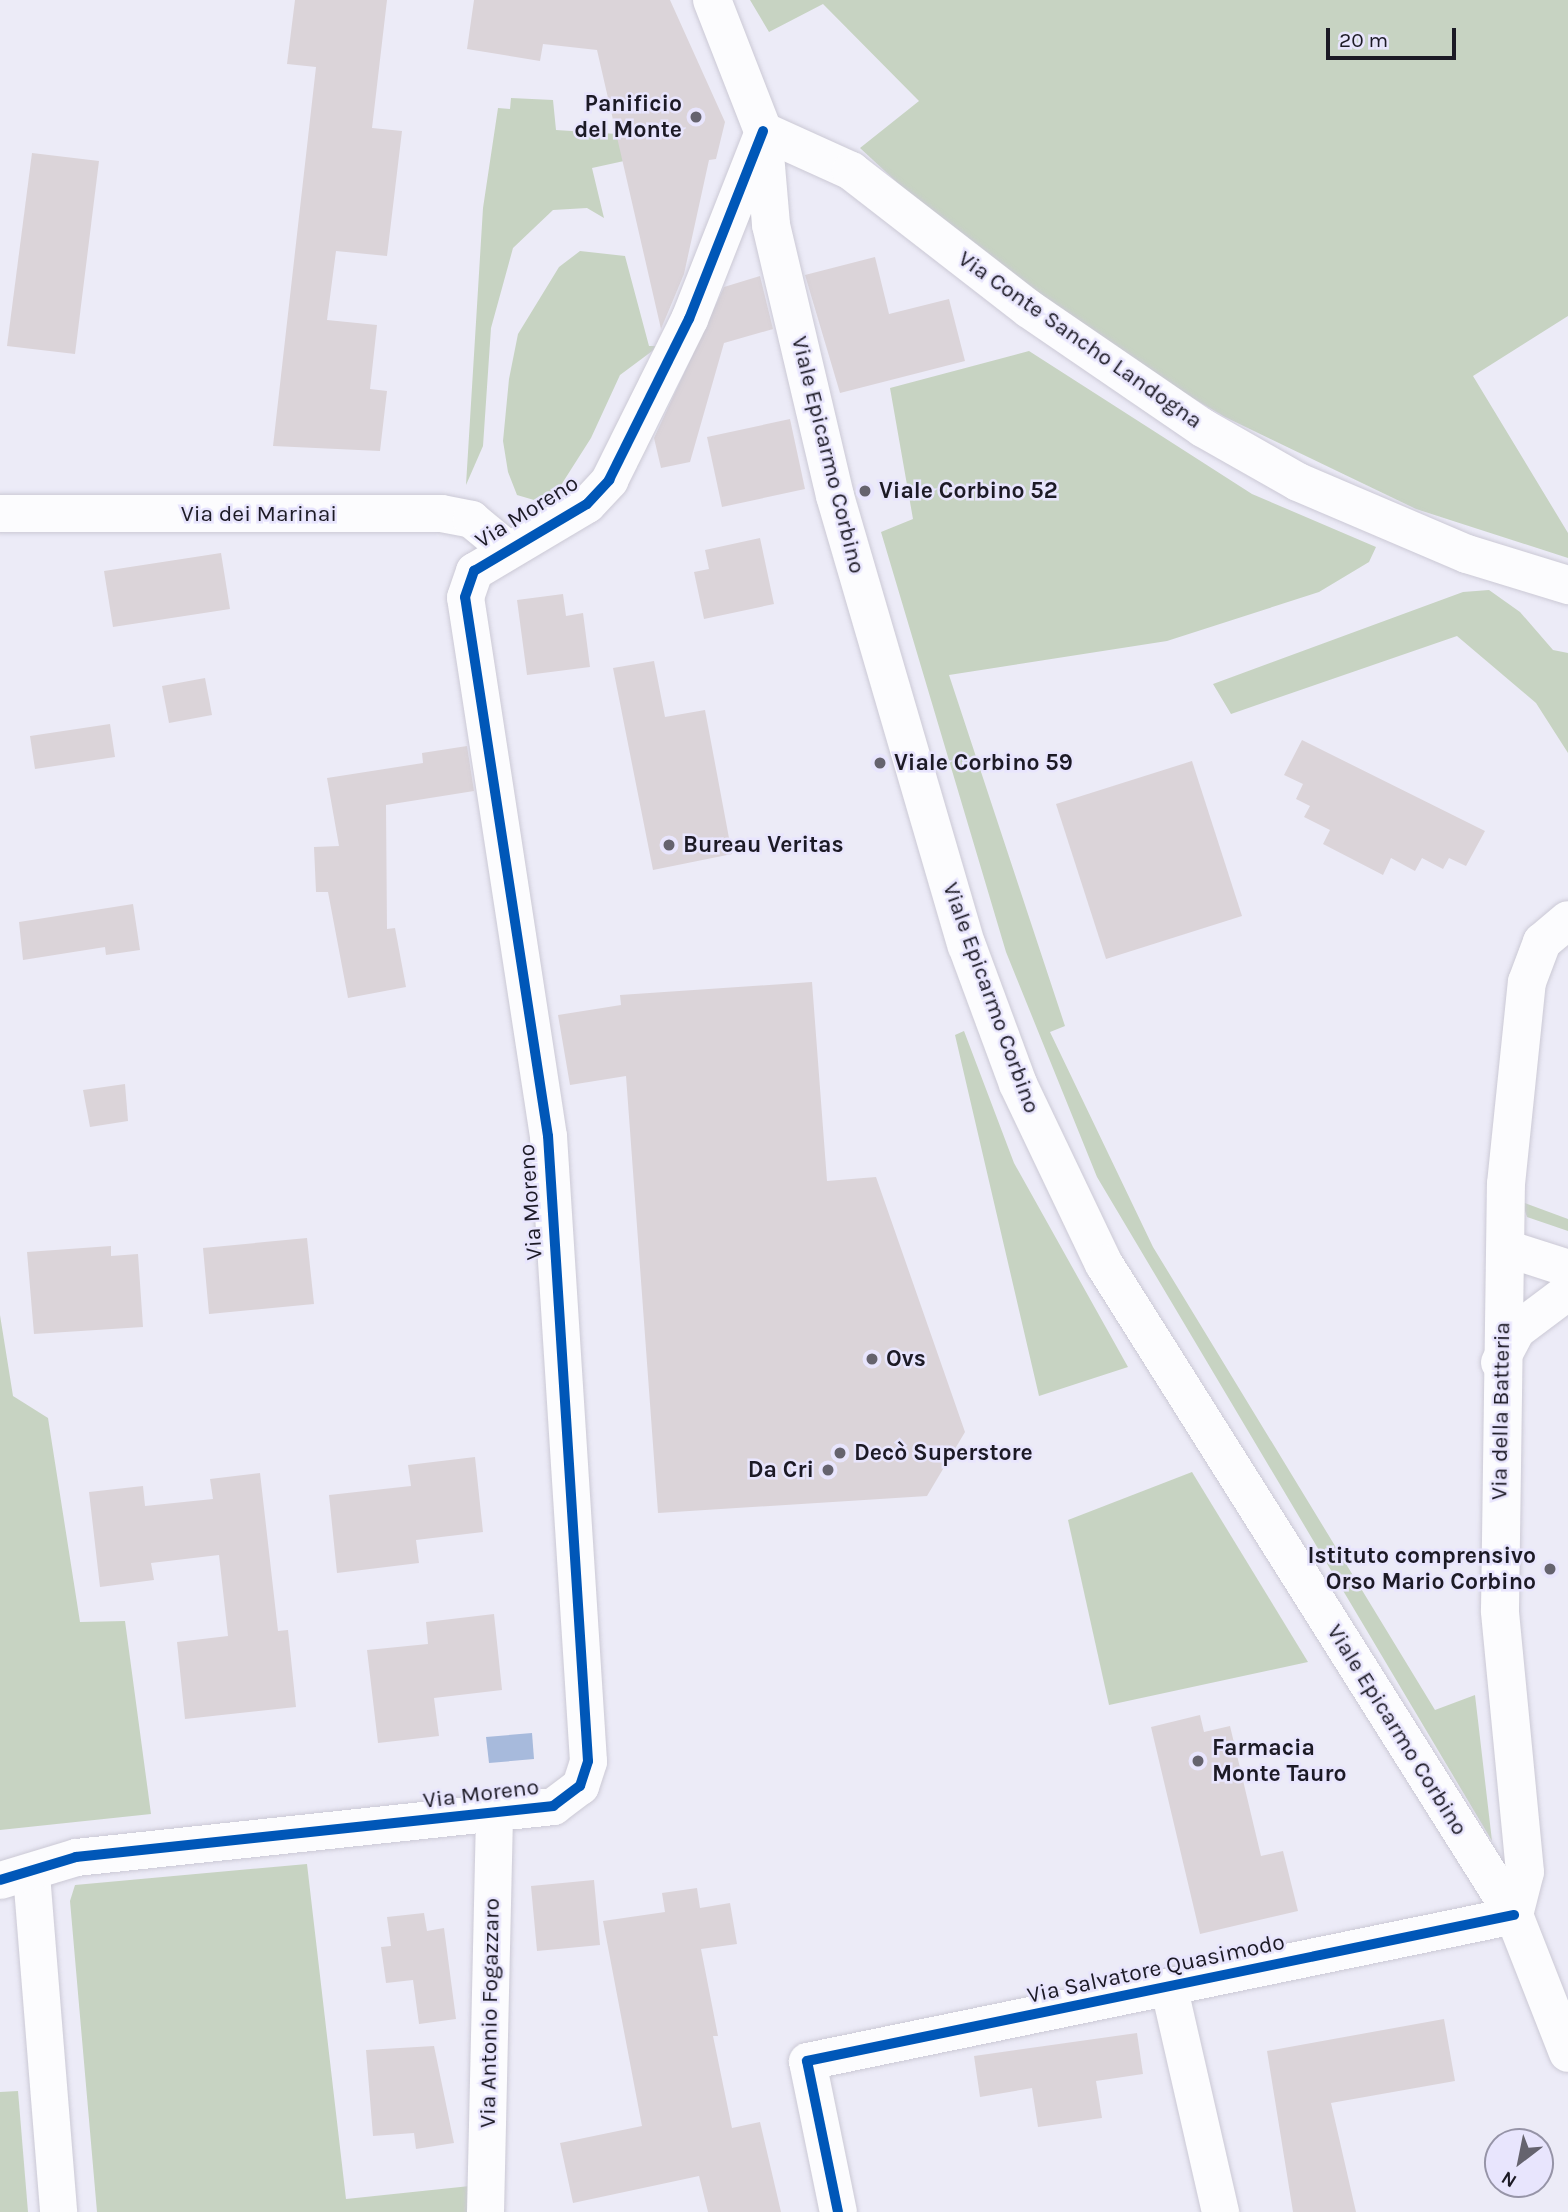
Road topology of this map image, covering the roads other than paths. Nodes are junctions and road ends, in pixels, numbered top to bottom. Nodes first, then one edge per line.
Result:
1 (712, 0) edge
2 (763, 131) junction
3 (771, 225) junction
4 (724, 232) junction
5 (0, 513) edge
6 (506, 548) junction
7 (1568, 585) edge
8 (1568, 920) edge
9 (1506, 1248) junction
10 (1568, 1268) edge
11 (1568, 1291) edge
12 (1499, 1362) junction
13 (494, 1814) junction
14 (15, 1877) edge
15 (1514, 1915) junction
16 (1169, 1989) junction
17 (1568, 2053) edge
18 (58, 2212) edge
19 (485, 2212) edge
20 (838, 2212) edge
21 (1220, 2212) edge

1 - 2 main road, Viale Epicarmo Corbino
2 - 3 main road, Viale Epicarmo Corbino
2 - 4 street, Via Moreno
2 - 7 main road, Via Conte Sancho Landogna
3 - 4 street
3 - 15 main road, Viale Epicarmo Corbino
4 - 6 street, Via Moreno
5 - 6 street, Via dei Marinai
6 - 13 street, Via Moreno
8 - 9 main road, Via della Batteria
9 - 10 street
9 - 12 main road, Via della Batteria
11 - 12 street
12 - 15 main road, Via della Batteria
13 - 14 street, Via Moreno
13 - 19 street, Via Antonio Fogazzaro
14 - 18 street
15 - 16 street, Via Salvatore Quasimodo
15 - 17 main road, Viale Epicarmo Corbino
16 - 20 street, Via Salvatore Quasimodo
16 - 21 street

